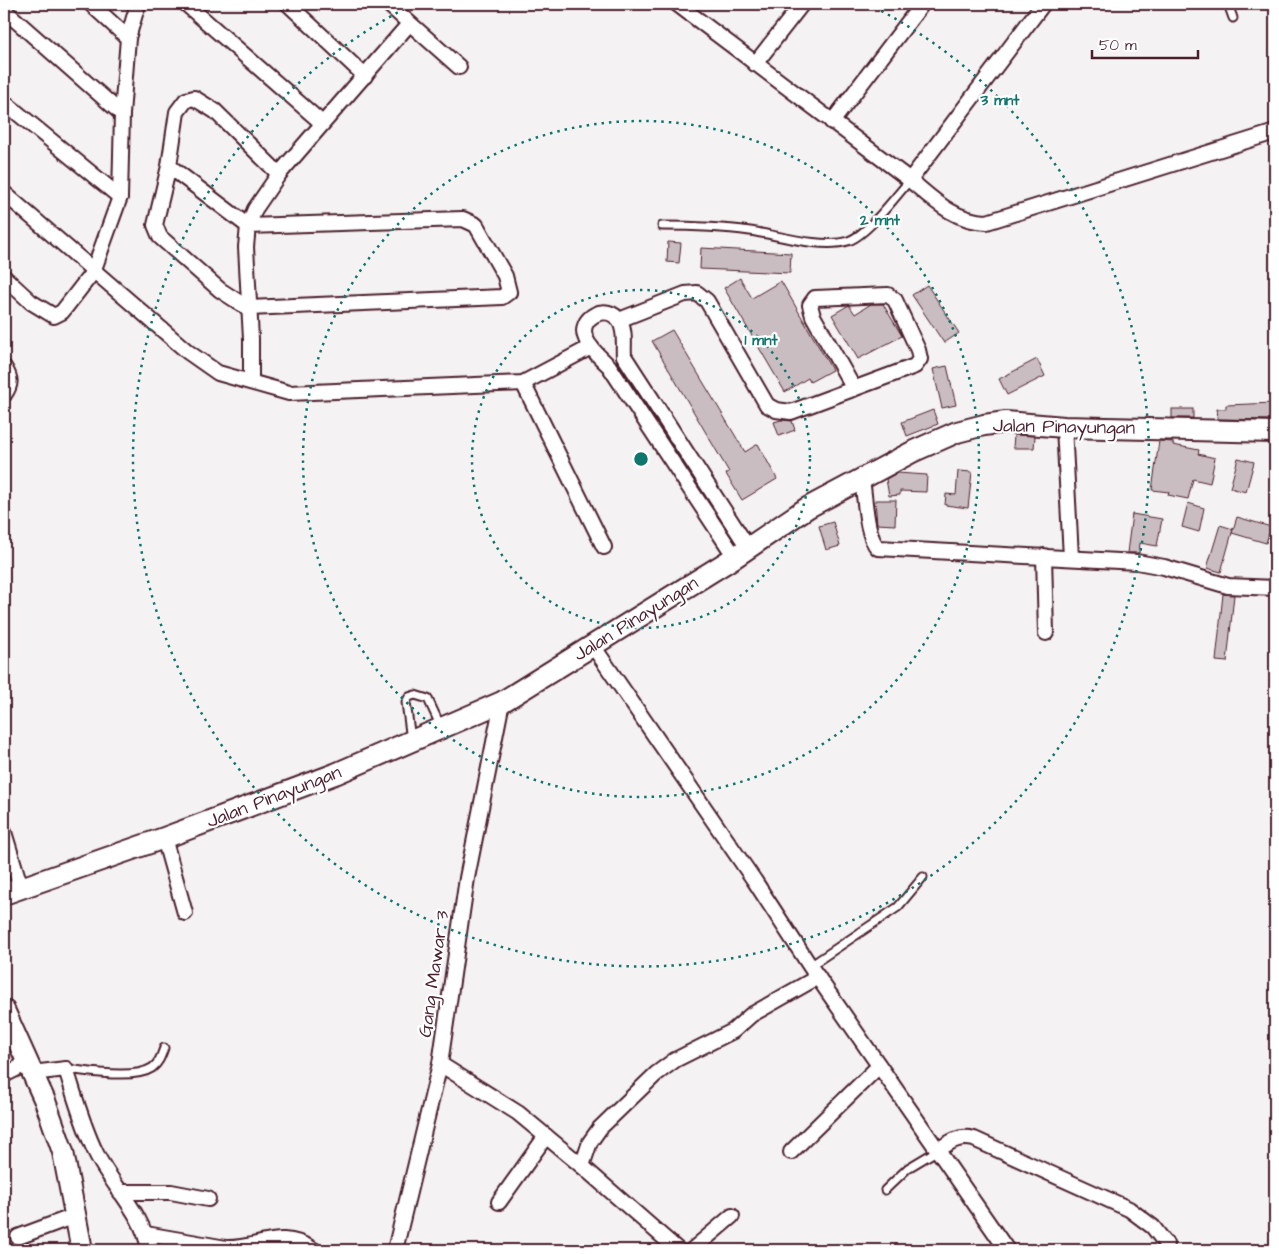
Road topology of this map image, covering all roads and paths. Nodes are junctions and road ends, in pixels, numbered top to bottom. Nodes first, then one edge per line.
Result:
1 (91, 4) edge
2 (138, 4) edge
3 (186, 4) edge
4 (288, 4) edge
5 (388, 4) edge
6 (677, 4) edge
7 (802, 4) edge
8 (922, 4) edge
9 (1043, 4) edge
10 (1228, 4) edge
11 (4, 10) edge
12 (1233, 18) dead end
13 (409, 24) junction
14 (128, 38) junction
15 (756, 64) junction
16 (459, 66) dead end
17 (365, 76) junction
18 (4, 102) edge
19 (122, 114) junction
20 (832, 122) junction
21 (322, 123) junction
22 (1275, 132) edge
23 (169, 166) junction
24 (279, 174) junction
25 (910, 180) junction
26 (4, 193) edge
27 (120, 197) junction
28 (248, 226) junction
29 (662, 226) dead end
30 (93, 272) junction
31 (4, 277) edge
32 (248, 308) junction
33 (619, 320) junction
34 (591, 348) junction
35 (629, 366) junction
36 (4, 367) edge
37 (615, 374) junction
38 (251, 382) junction
39 (523, 383) junction
40 (854, 390) junction
41 (4, 395) edge
42 (1064, 427) junction
43 (1275, 432) edge
44 (862, 480) junction
45 (604, 547) dead end
46 (742, 553) junction
47 (1044, 556) junction
48 (1071, 557) junction
49 (1275, 588) edge
50 (1046, 633) dead end
51 (593, 646) junction
52 (502, 702) junction
53 (442, 729) junction
54 (411, 742) junction
55 (4, 832) edge
56 (164, 838) junction
57 (923, 877) dead end
58 (12, 891) edge
59 (185, 913) dead end
60 (814, 971) junction
61 (4, 1010) edge
62 (164, 1048) dead end
63 (440, 1064) junction
64 (879, 1066) junction
65 (30, 1068) junction
66 (66, 1069) junction
67 (4, 1075) edge
68 (546, 1136) junction
69 (938, 1150) junction
70 (791, 1152) dead end
71 (582, 1166) junction
72 (885, 1190) dead end
73 (120, 1192) junction
74 (208, 1198) dead end
75 (499, 1202) dead end
76 (77, 1215) junction
77 (732, 1216) dead end
78 (146, 1234) junction
79 (18, 1237) dead end
80 (1166, 1244) dead end
81 (82, 1250) edge
82 (149, 1250) edge
83 (314, 1250) edge
84 (395, 1250) edge
85 (678, 1250) edge
86 (692, 1250) edge
87 (1007, 1250) edge

1 - 14 street
2 - 14 street
3 - 21 street
4 - 17 street
5 - 13 street
6 - 15 street
7 - 15 street
8 - 20 street
9 - 25 street
10 - 12 lane
11 - 19 street
13 - 16 street
13 - 17 street
14 - 19 street
15 - 20 street
17 - 21 street
18 - 27 street
19 - 27 street
20 - 25 street
21 - 24 street
22 - 25 street
23 - 24 street
23 - 28 street
23 - 32 street
24 - 28 street
25 - 29 lane
26 - 30 street
27 - 30 street
28 - 32 street
28 - 32 street
30 - 31 street
30 - 38 street
32 - 38 street
33 - 34 street
33 - 35 street
33 - 40 street
34 - 37 street
34 - 39 street
35 - 37 street
35 - 46 street
36 - 41 street
37 - 46 street
38 - 39 street
39 - 45 street
40 - 40 street
42 - 43 main road, Jalan Pinayungan
42 - 44 main road, Jalan Pinayungan
42 - 48 street
44 - 46 main road, Jalan Pinayungan
44 - 47 street
46 - 51 main road, Jalan Pinayungan
47 - 48 street
47 - 50 street
48 - 49 street
51 - 52 main road, Jalan Pinayungan
51 - 60 street
52 - 53 main road, Jalan Pinayungan
52 - 63 street, Gang Mawar 3
53 - 54 main road, Jalan Pinayungan
53 - 54 lane
54 - 56 main road, Jalan Pinayungan
55 - 58 street
56 - 58 main road, Jalan Pinayungan
56 - 59 street
57 - 60 lane
60 - 64 street
60 - 71 street
61 - 65 main road
62 - 66 lane
63 - 68 street
63 - 84 street, Gang Mawar 3
64 - 69 street
64 - 70 street
65 - 66 street
65 - 67 street
65 - 76 main road
66 - 73 street
68 - 71 street
68 - 75 street
69 - 72 lane
69 - 80 street
69 - 87 street
71 - 85 street
73 - 74 street
73 - 78 street
76 - 79 street
76 - 81 main road
77 - 86 street
78 - 82 street
78 - 83 street

